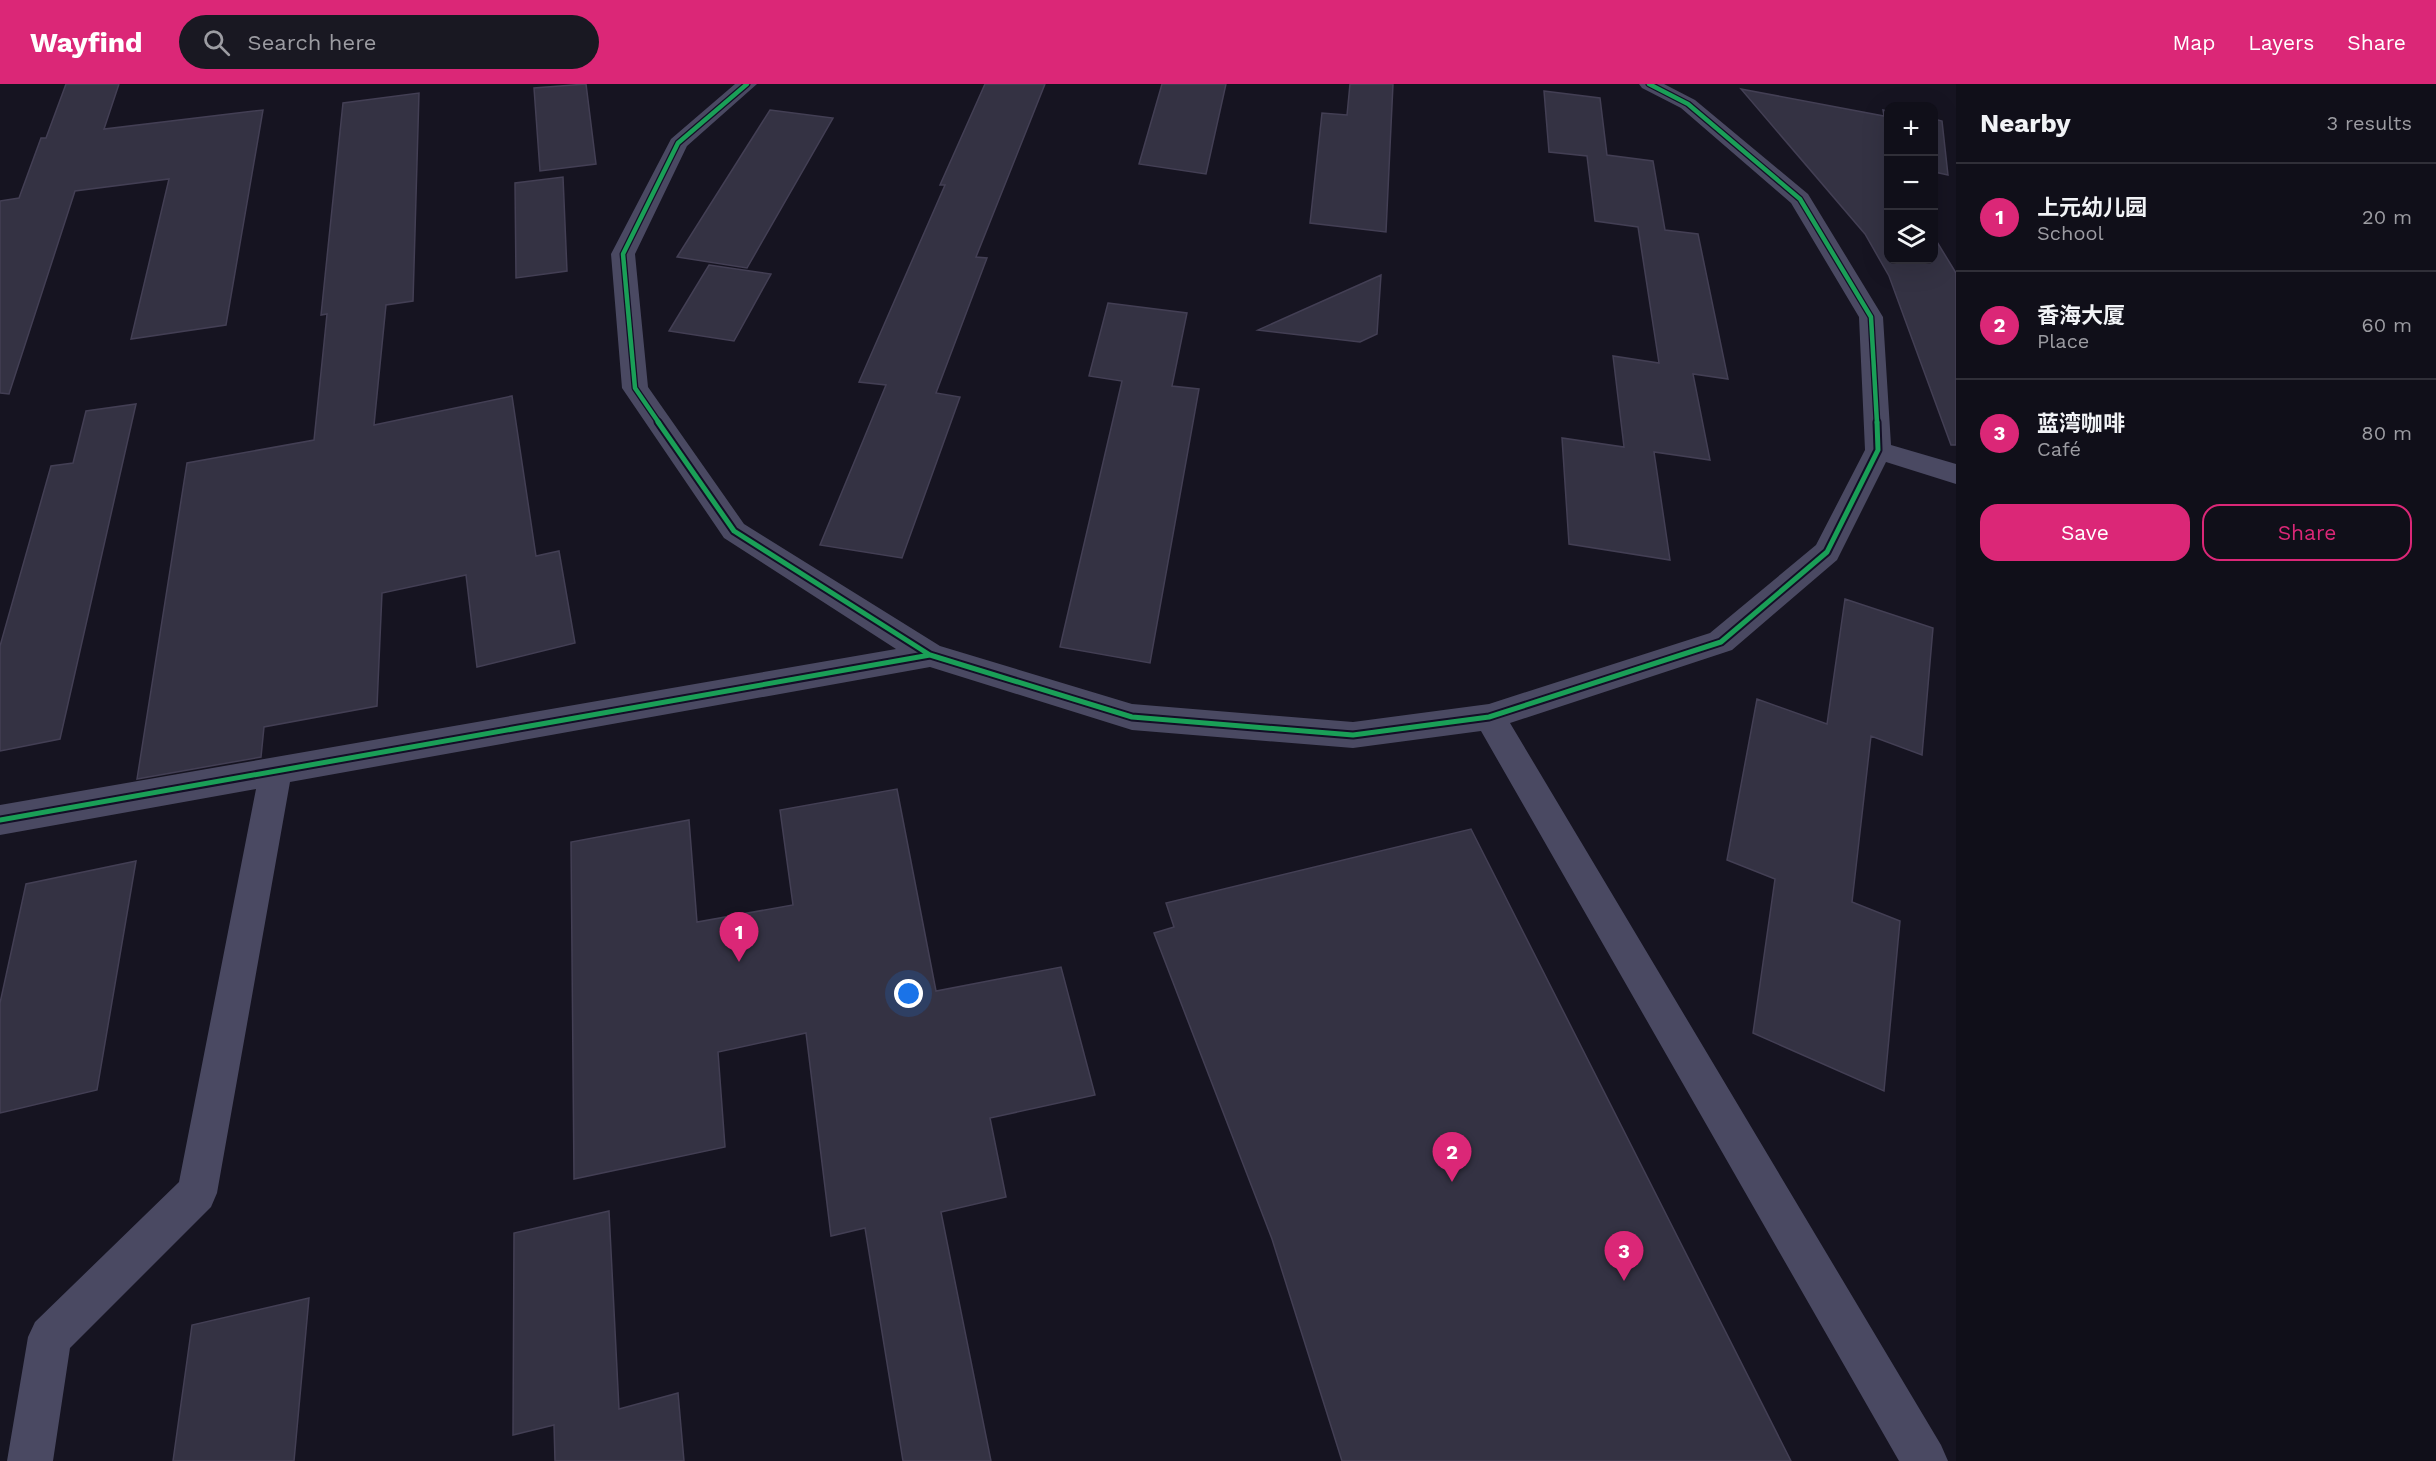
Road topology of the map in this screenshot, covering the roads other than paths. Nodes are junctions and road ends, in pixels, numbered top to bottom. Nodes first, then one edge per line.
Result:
1 (747, 84) edge
2 (1649, 84) edge
3 (1878, 450) junction
4 (1956, 474) edge
5 (930, 655) junction
6 (1489, 717) junction
7 (276, 771) junction
8 (0, 820) edge
9 (30, 1461) edge
10 (1925, 1461) edge

1 - 5 street
2 - 3 street
3 - 4 street
3 - 6 street
5 - 6 street
5 - 7 street
6 - 10 street
7 - 8 street
7 - 9 street

